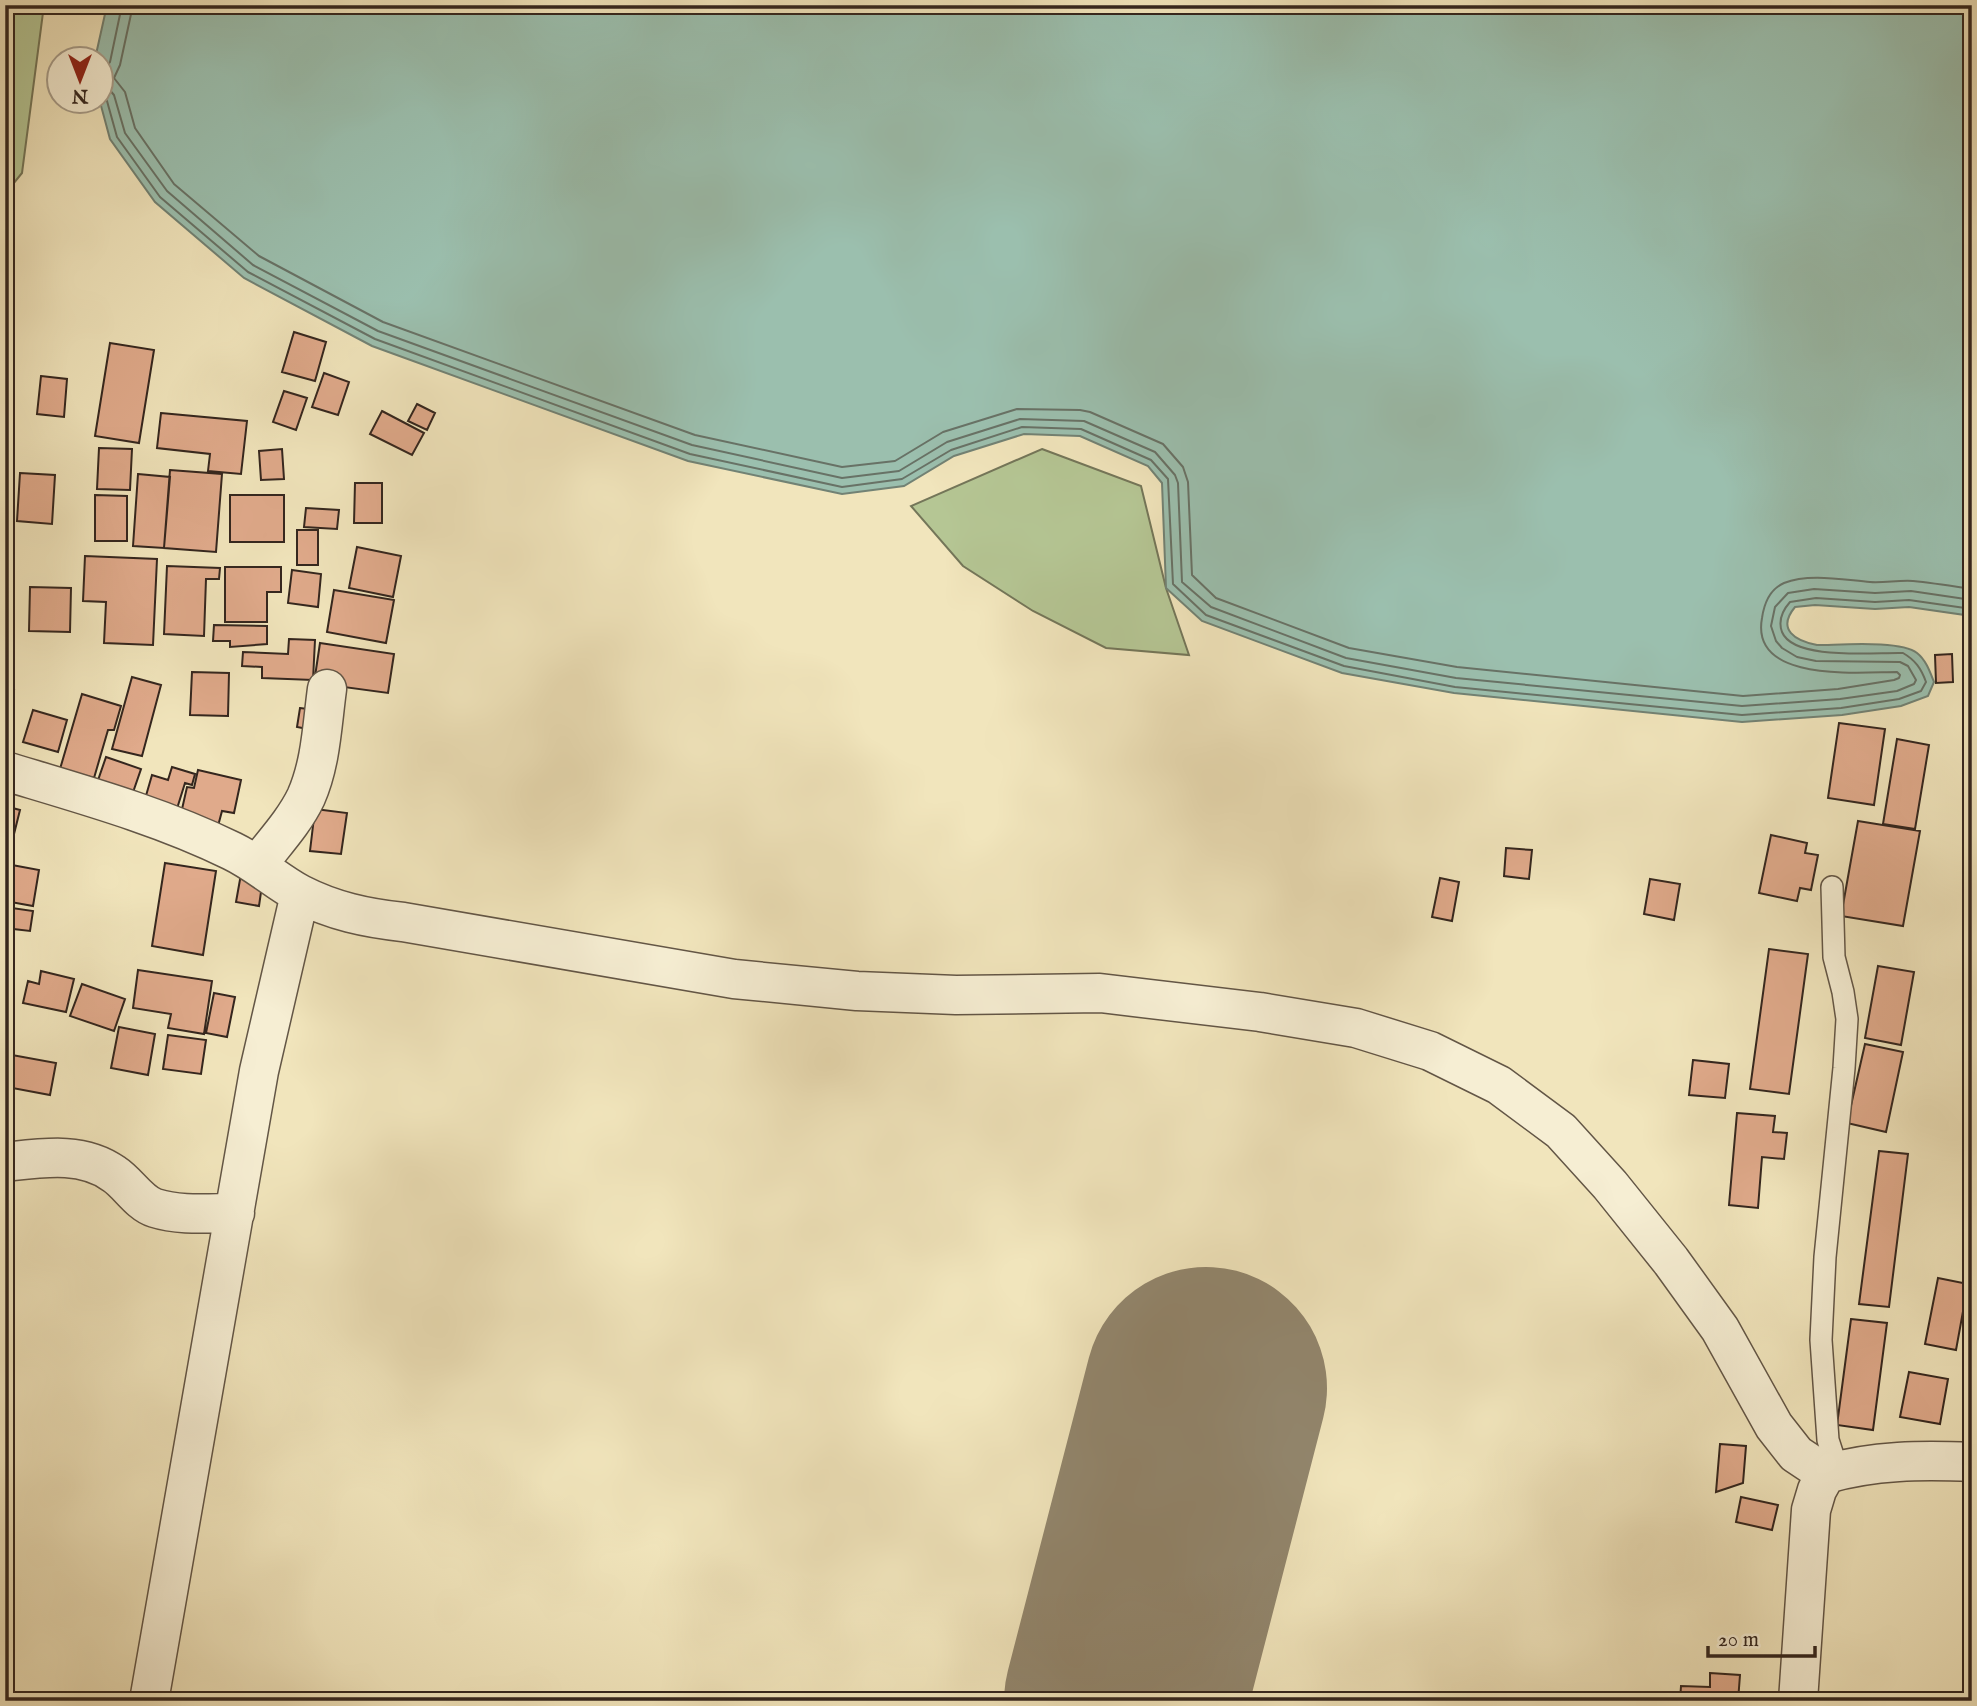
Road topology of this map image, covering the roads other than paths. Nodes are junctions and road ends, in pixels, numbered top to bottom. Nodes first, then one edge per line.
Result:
1 (327, 689) dead end
2 (5, 771) edge
3 (257, 864) junction
4 (1832, 887) dead end
5 (300, 894) junction
6 (5, 1162) edge
7 (235, 1213) junction
8 (1972, 1462) edge
9 (1832, 1473) junction
10 (149, 1701) edge
11 (1798, 1701) edge

1 - 3 street
2 - 3 street
3 - 5 street
4 - 9 lane
5 - 7 street
5 - 9 street
6 - 7 street
7 - 10 street
8 - 9 street
9 - 11 street

